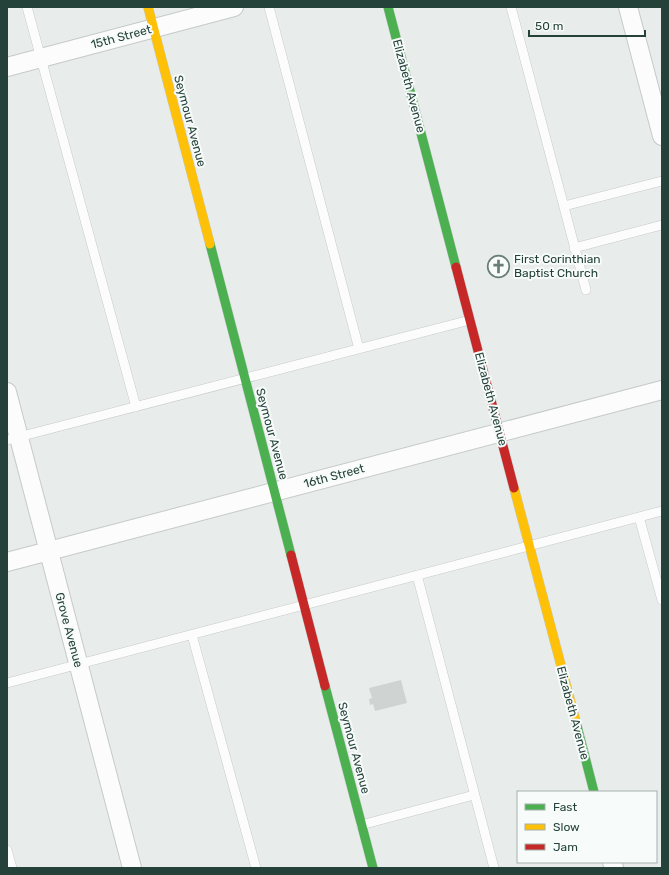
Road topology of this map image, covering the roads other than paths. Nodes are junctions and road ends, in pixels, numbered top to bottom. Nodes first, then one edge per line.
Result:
1 (27, 7) edge
2 (148, 7) edge
3 (234, 7) edge
4 (269, 7) edge
5 (388, 7) edge
6 (512, 7) edge
7 (628, 7) edge
8 (153, 28) junction
9 (40, 58) junction
10 (7, 66) edge
11 (662, 136) edge
12 (662, 181) edge
13 (564, 206) junction
14 (662, 225) edge
15 (574, 248) junction
16 (586, 290) dead end
17 (470, 320) junction
18 (360, 349) junction
19 (245, 379) junction
20 (662, 390) edge
21 (7, 392) edge
22 (136, 407) junction
23 (500, 432) junction
24 (13, 439) edge
25 (274, 491) junction
26 (662, 511) edge
27 (639, 517) junction
28 (529, 546) junction
29 (48, 551) junction
30 (7, 562) edge
31 (417, 575) junction
32 (662, 600) edge
33 (304, 605) junction
34 (192, 634) junction
35 (78, 664) junction
36 (7, 683) edge
37 (594, 791) edge
38 (474, 795) junction
39 (361, 825) junction
40 (7, 850) edge
41 (12, 868) edge
42 (132, 868) edge
43 (256, 868) edge
44 (373, 868) edge
45 (494, 868) edge

1 - 9 lane
2 - 8 street, Seymour Avenue
3 - 8 street, 15th Street
4 - 18 lane
5 - 17 street, Elizabeth Avenue
6 - 13 lane
7 - 11 street
8 - 9 street, 15th Street
8 - 19 street, Seymour Avenue
9 - 10 street, 15th Street
9 - 22 lane
12 - 13 lane
13 - 15 lane
14 - 15 lane
15 - 16 lane
17 - 18 lane
17 - 23 street, Elizabeth Avenue
18 - 19 lane
19 - 22 lane
19 - 25 street, Seymour Avenue
20 - 23 street, 16th Street
21 - 24 street, Grove Avenue
22 - 24 lane
23 - 25 street, 16th Street
23 - 28 street, Elizabeth Avenue
24 - 29 street, Grove Avenue
25 - 29 street, 16th Street
25 - 33 street, Seymour Avenue
26 - 27 lane
27 - 28 lane
27 - 32 lane
28 - 31 lane
28 - 37 street, Elizabeth Avenue
29 - 30 street, 16th Street
29 - 35 street, Grove Avenue
31 - 33 lane
31 - 38 lane
33 - 34 lane
33 - 39 street, Seymour Avenue
34 - 35 lane
34 - 43 lane
35 - 36 lane
35 - 42 street, Grove Avenue
38 - 39 lane
38 - 45 lane
39 - 44 street, Seymour Avenue
40 - 41 lane

